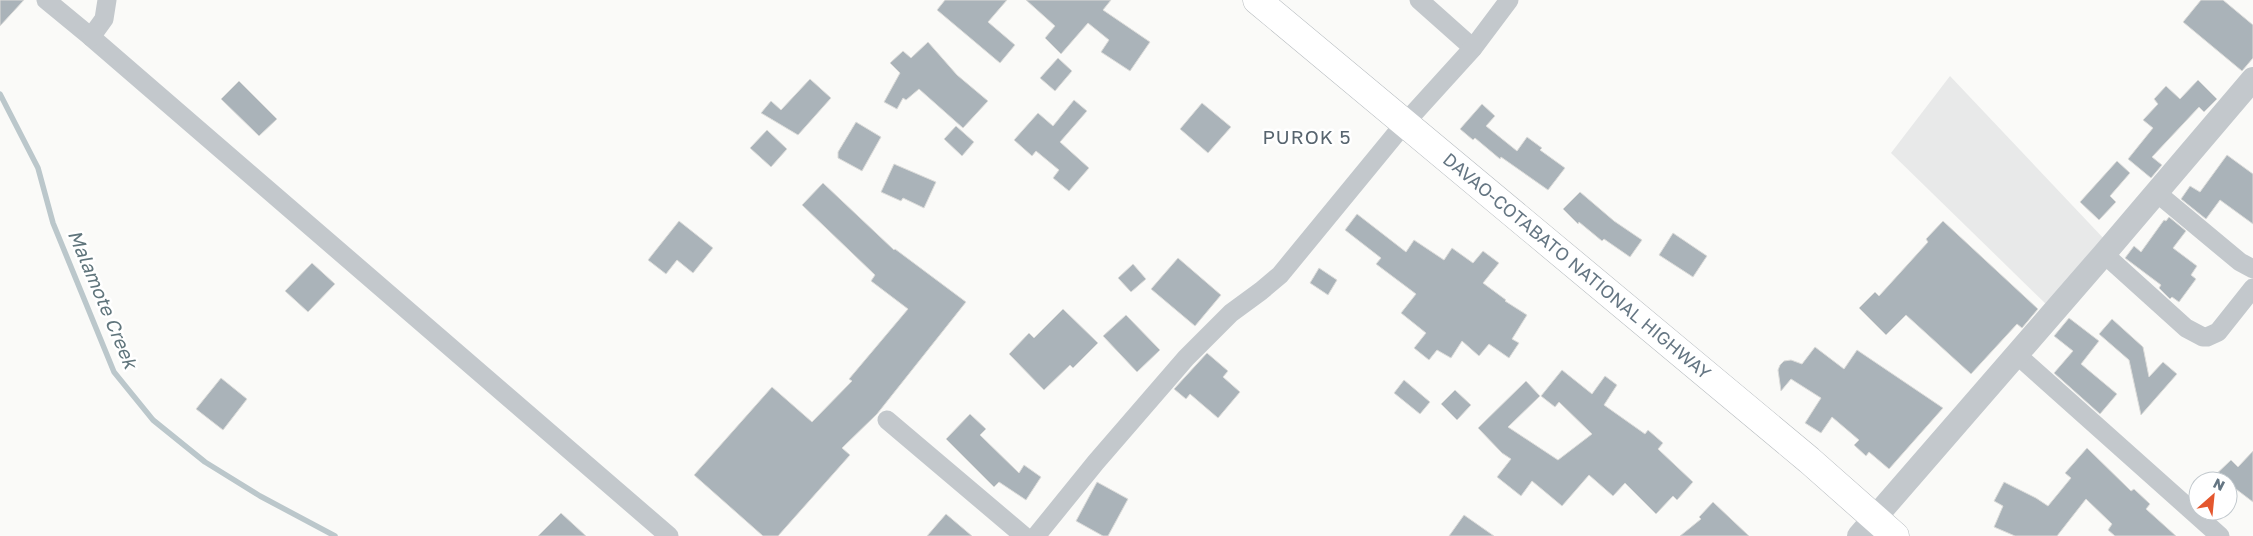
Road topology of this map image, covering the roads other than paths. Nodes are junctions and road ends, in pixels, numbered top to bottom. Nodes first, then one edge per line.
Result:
1 (46, 0) edge
2 (107, 0) edge
3 (1257, 0) edge
4 (1509, 0) edge
5 (1428, 4) edge
6 (91, 37) junction
7 (1473, 48) junction
8 (2253, 79) edge
9 (1404, 124) junction
10 (2157, 193) junction
11 (2104, 254) junction
12 (2253, 269) edge
13 (2253, 288) edge
14 (2016, 354) junction
15 (888, 420) dead end
16 (1866, 527) edge
17 (669, 536) edge
18 (1024, 536) edge
19 (1036, 536) edge
20 (1895, 536) edge
21 (2220, 536) edge

1 - 6 street
2 - 6 street
3 - 9 highway, DAVAO-COTABATO NATIONAL HIGHWAY
4 - 7 street
5 - 7 street
6 - 17 street
7 - 9 street
8 - 10 street
9 - 16 highway, DAVAO-COTABATO NATIONAL HIGHWAY
9 - 19 street
10 - 11 street
10 - 12 street
11 - 13 street
11 - 14 street
14 - 16 street
14 - 21 street
15 - 18 street
16 - 20 highway, DAVAO-COTABATO NATIONAL HIGHWAY

